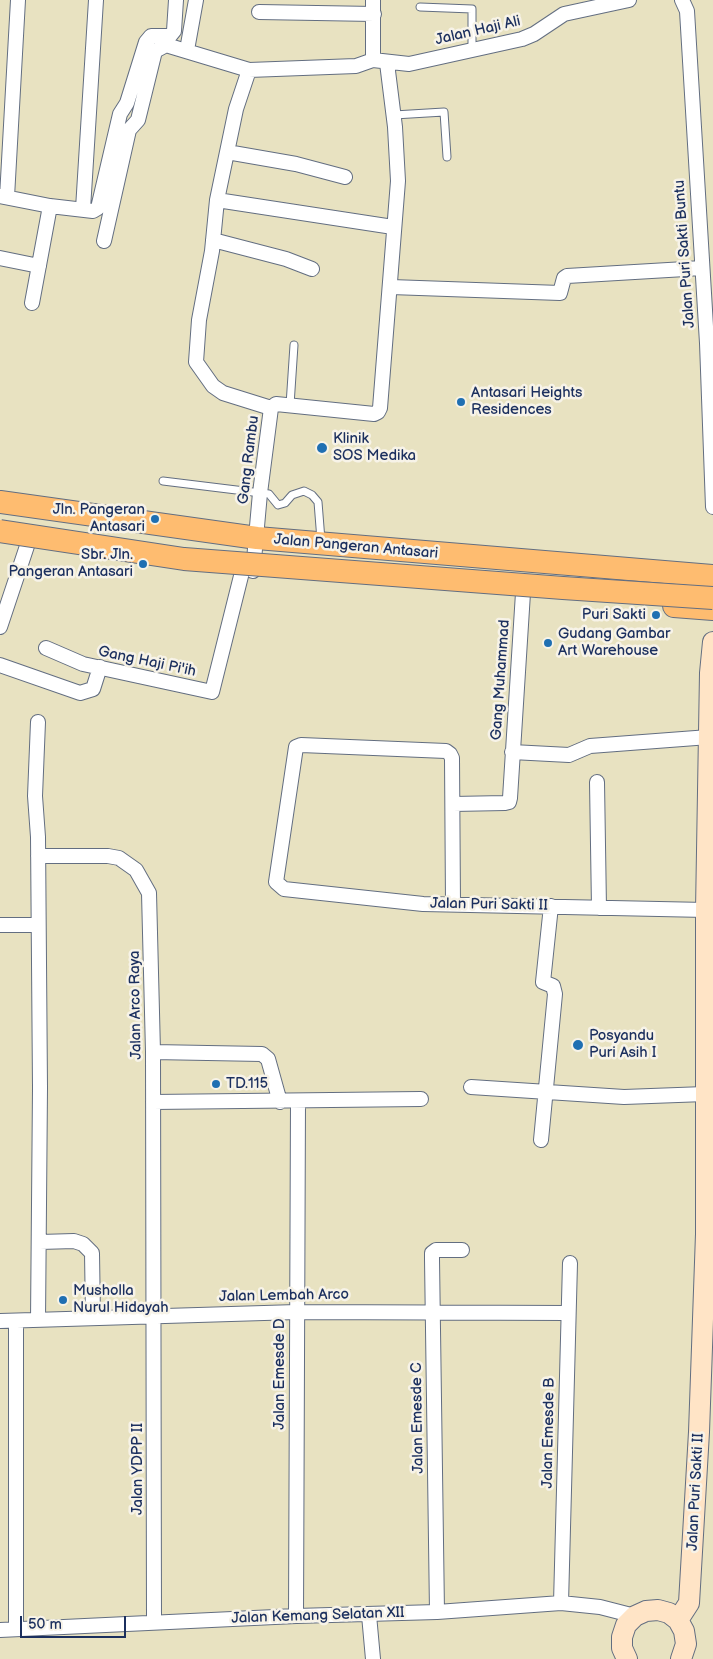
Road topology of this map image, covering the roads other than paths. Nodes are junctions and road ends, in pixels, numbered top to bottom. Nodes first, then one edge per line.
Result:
1 (18, 0) edge
2 (96, 0) edge
3 (176, 0) edge
4 (196, 0) edge
5 (373, 0) edge
6 (629, 0) edge
7 (682, 0) edge
8 (420, 7) dead end
9 (259, 12) dead end
10 (374, 14) junction
11 (187, 50) junction
12 (472, 50) junction
13 (373, 60) junction
14 (387, 63) junction
15 (249, 70) junction
16 (394, 115) junction
17 (227, 152) junction
18 (447, 158) dead end
19 (345, 177) dead end
20 (4, 197) edge
21 (217, 200) junction
22 (50, 206) junction
23 (83, 209) junction
24 (394, 227) junction
25 (104, 240) dead end
26 (213, 240) junction
27 (0, 258) edge
28 (39, 266) junction
29 (702, 268) junction
30 (312, 269) dead end
31 (391, 286) junction
32 (32, 303) dead end
33 (294, 345) dead end
34 (290, 405) junction
35 (271, 408) junction
36 (163, 481) dead end
37 (260, 493) junction
38 (0, 502) edge
39 (713, 507) edge
40 (0, 518) edge
41 (0, 531) edge
42 (257, 538) junction
43 (0, 539) edge
44 (28, 543) junction
45 (321, 544) junction
46 (536, 563) junction
47 (247, 572) junction
48 (713, 576) edge
49 (713, 586) edge
50 (528, 593) junction
51 (713, 598) edge
52 (713, 610) edge
53 (0, 627) edge
54 (713, 642) edge
55 (46, 648) dead end
56 (0, 665) edge
57 (100, 667) junction
58 (38, 722) dead end
59 (709, 737) junction
60 (512, 752) junction
61 (597, 782) dead end
62 (453, 804) junction
63 (38, 856) junction
64 (454, 904) junction
65 (708, 904) edge
66 (551, 906) junction
67 (599, 908) junction
68 (0, 925) edge
69 (38, 925) junction
70 (153, 1052) junction
71 (471, 1086) dead end
72 (544, 1091) junction
73 (705, 1094) junction
74 (421, 1099) dead end
75 (153, 1102) junction
76 (280, 1102) junction
77 (298, 1102) junction
78 (541, 1140) dead end
79 (710, 1234) edge
80 (40, 1242) junction
81 (462, 1250) dead end
82 (570, 1263) dead end
83 (432, 1311) junction
84 (297, 1312) junction
85 (568, 1313) junction
86 (155, 1316) junction
87 (93, 1318) junction
88 (38, 1320) junction
89 (0, 1321) edge
90 (16, 1322) junction
91 (706, 1432) edge
92 (561, 1603) junction
93 (437, 1612) junction
94 (370, 1615) junction
95 (296, 1616) junction
96 (635, 1616) junction
97 (678, 1620) junction
98 (154, 1622) junction
99 (16, 1629) junction
100 (0, 1630) edge
101 (373, 1659) edge
102 (626, 1659) edge
103 (681, 1659) edge

1 - 20 street
2 - 23 street
3 - 23 street
4 - 11 street
5 - 10 street
6 - 12 street, Jalan Haji Ali
7 - 29 street, Jalan Puri Sakti Buntu
8 - 12 lane
9 - 10 street
10 - 13 street
11 - 15 street
11 - 25 street
12 - 14 street, Jalan Haji Ali
13 - 14 street, Jalan Haji Ali
13 - 15 street
14 - 16 street
15 - 17 street
16 - 18 lane
16 - 24 street
17 - 19 street
17 - 21 street
20 - 22 street
21 - 24 street
21 - 26 street
22 - 23 street
22 - 28 street
24 - 31 street
26 - 30 street
26 - 35 street
27 - 28 street
28 - 32 street
29 - 31 street
29 - 39 street, Jalan Puri Sakti Buntu
31 - 34 street, Gang Rambu
33 - 34 lane
34 - 35 street, Gang Rambu
35 - 37 street, Gang Rambu
36 - 37 lane
37 - 42 street, Gang Rambu
37 - 45 lane
38 - 42 main road, Jalan Pangeran Antasari
40 - 49 main road
41 - 51 main road, bridge
42 - 45 main road, Jalan Pangeran Antasari
42 - 47 street, Gang Rambu
43 - 44 main road
44 - 47 main road
44 - 53 street
45 - 46 main road, Jalan Pangeran Antasari
46 - 48 main road, Jalan Pangeran Antasari
46 - 50 main road
47 - 50 main road
47 - 57 street, Gang Haji Pi'ih
50 - 52 main road
50 - 60 street, Gang Muhammad
54 - 59 street, Jalan Puri Sakti II
55 - 57 street, Gang Haji Pi'ih
56 - 57 street
58 - 63 street
59 - 60 street, Gang Muhammad
59 - 65 street, Jalan Puri Sakti II
60 - 62 street
61 - 67 street
62 - 64 street
62 - 64 street, Jalan Puri Sakti II
63 - 69 street
63 - 70 street, Jalan Arco Raya
64 - 66 street, Jalan Puri Sakti II
65 - 67 street, Jalan Puri Sakti II
65 - 73 street, Jalan Puri Sakti II
66 - 67 street, Jalan Puri Sakti II
66 - 72 street
68 - 69 street
69 - 80 street
70 - 75 street, Jalan Arco Raya
70 - 76 street
71 - 72 street
72 - 73 street
72 - 78 street
73 - 79 street, Jalan Puri Sakti II
74 - 77 street
75 - 76 street
75 - 86 street, Jalan Arco Raya
76 - 77 street
77 - 84 street, Jalan Emesde D
79 - 91 street, Jalan Puri Sakti II
80 - 87 street
80 - 88 street
81 - 83 street, Jalan Emesde C
82 - 85 street, Jalan Emesde B
83 - 84 street, Jalan Lembah Arco
83 - 85 street, Jalan Lembah Arco
83 - 93 street, Jalan Emesde C
84 - 86 street, Jalan Lembah Arco
84 - 95 street, Jalan Emesde D
85 - 92 street, Jalan Emesde B
86 - 87 street, Jalan Lembah Arco
86 - 98 street, Jalan YDPP II
87 - 88 street, Jalan Lembah Arco
88 - 90 street, Jalan Lembah Arco
89 - 90 street, Jalan Lembah Arco
90 - 99 street
91 - 97 street, Jalan Puri Sakti II
92 - 93 street, Jalan Kemang Selatan XII
92 - 96 street, Jalan Kemang Selatan XII
93 - 94 street, Jalan Kemang Selatan XII
94 - 95 street, Jalan Kemang Selatan XII
94 - 101 street
95 - 98 street, Jalan Kemang Selatan XII
96 - 97 street
96 - 102 street
97 - 103 street
98 - 99 street, Jalan Kemang Selatan XII
99 - 100 street, Jalan Kemang Selatan XII

